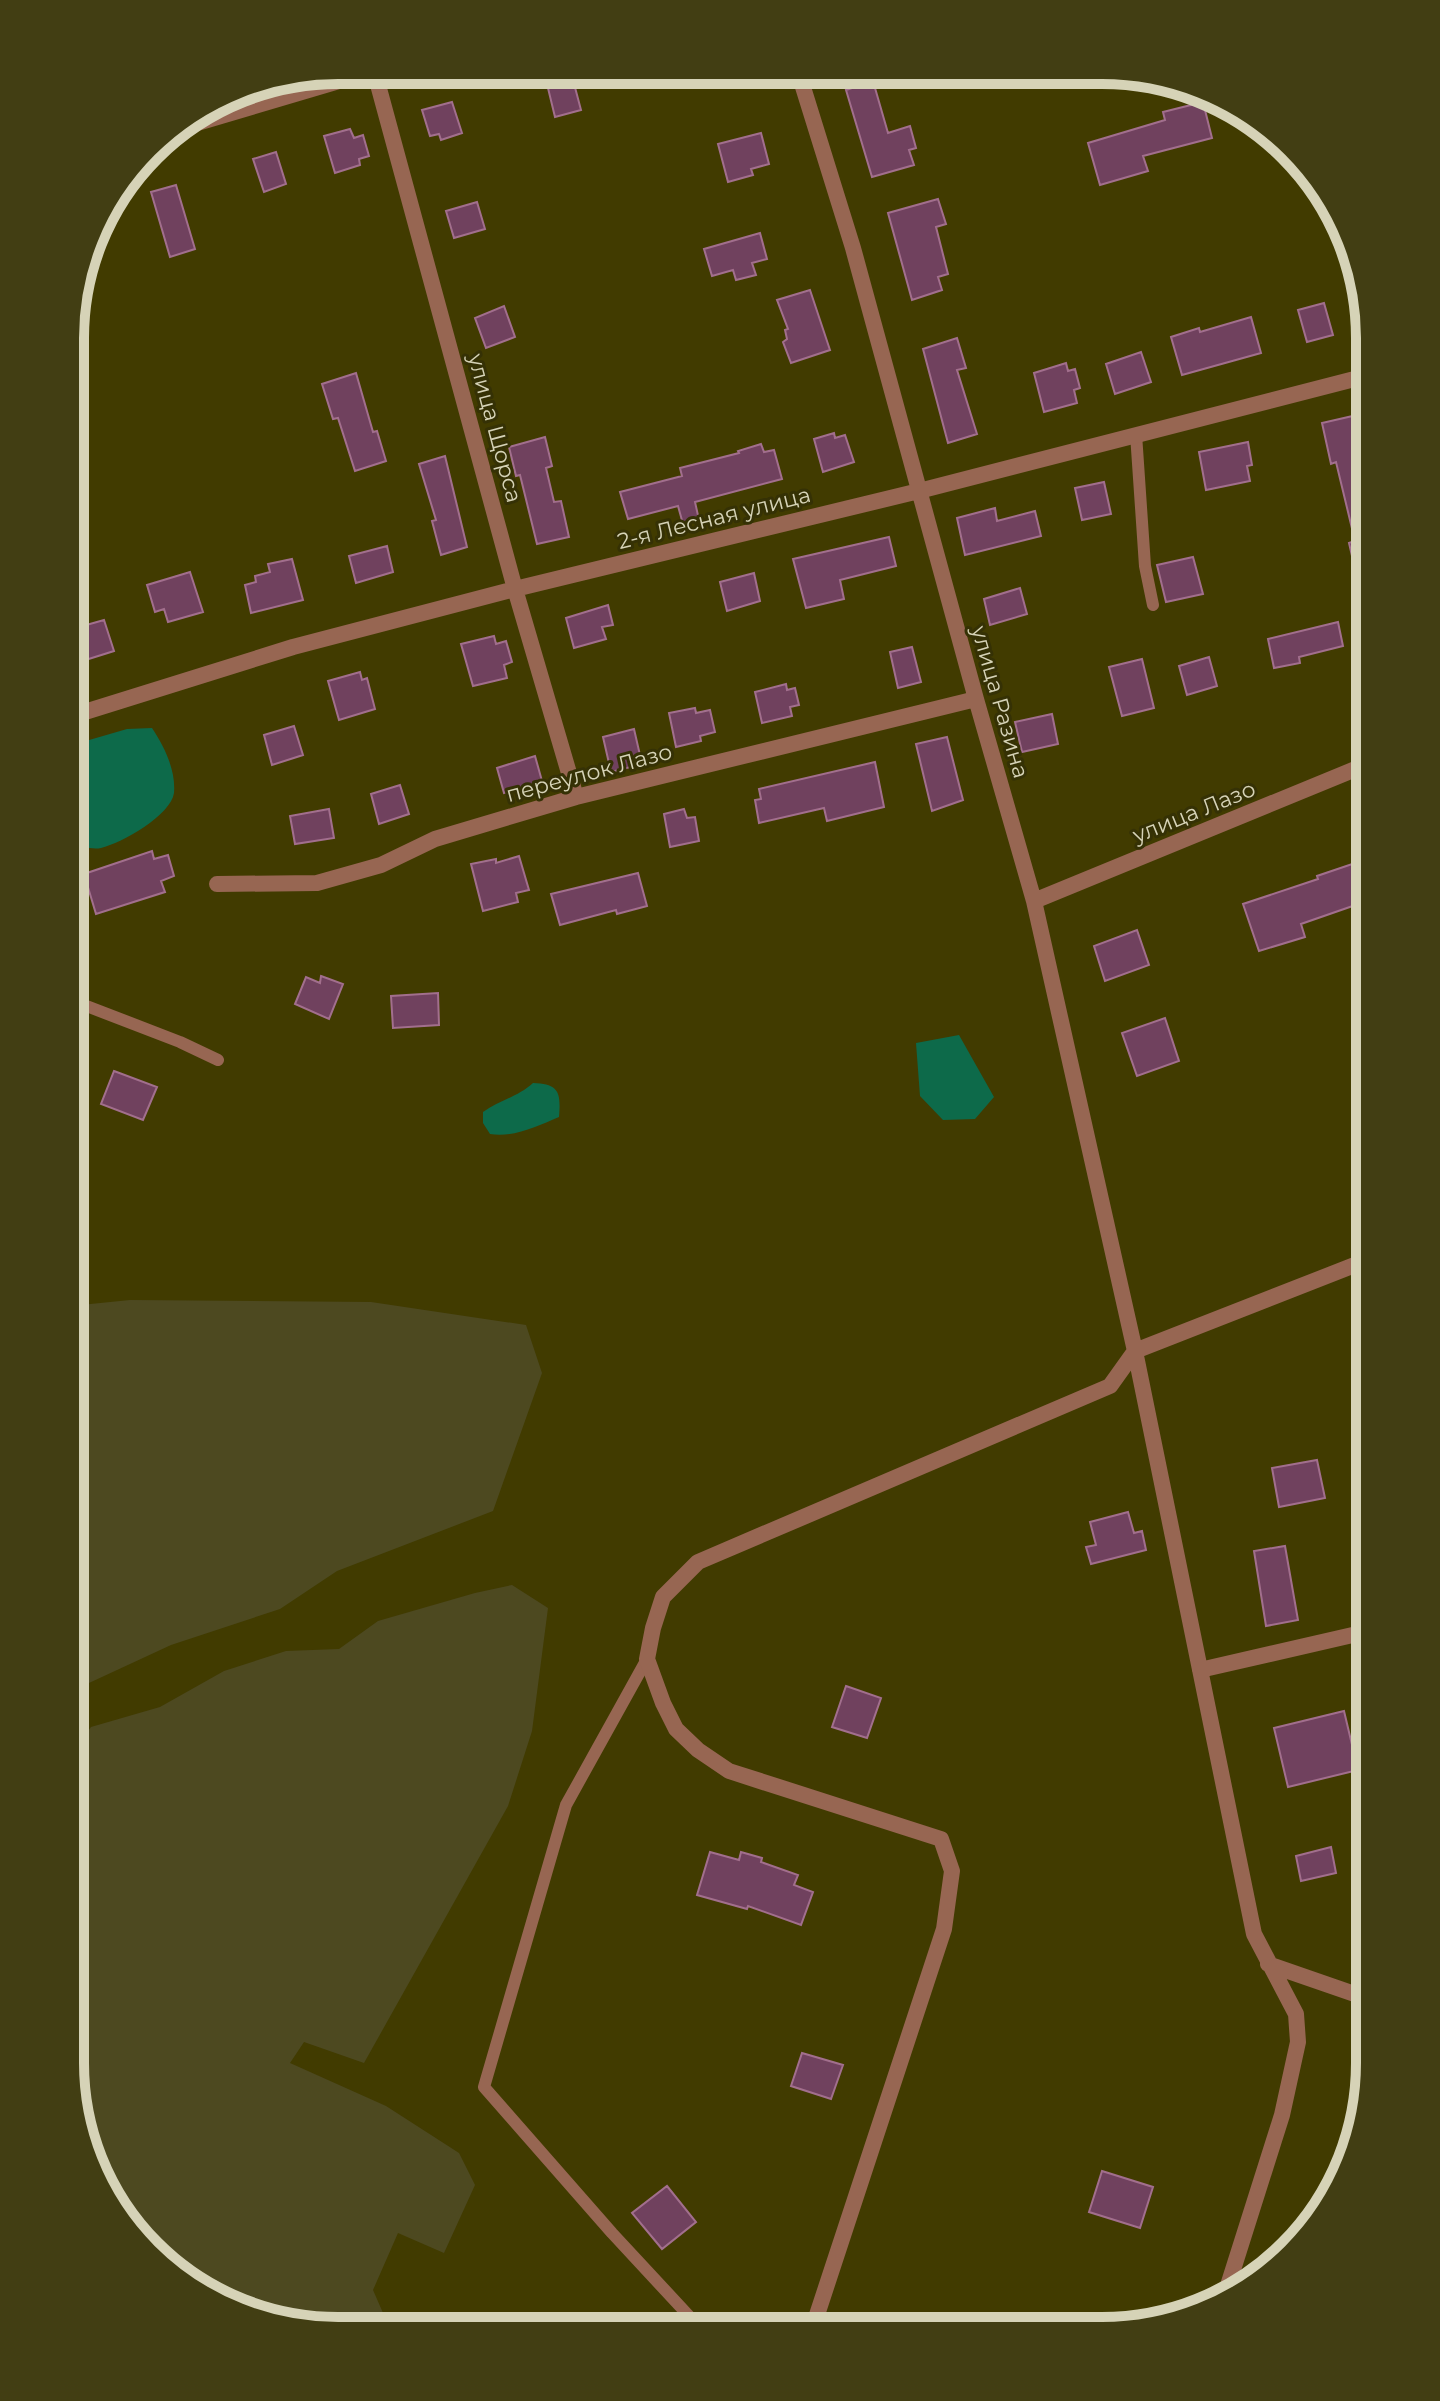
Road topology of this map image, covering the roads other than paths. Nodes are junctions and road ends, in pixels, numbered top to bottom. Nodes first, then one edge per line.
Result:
1 (379, 84) edge
2 (802, 84) edge
3 (325, 85) edge
4 (209, 119) edge
5 (1356, 379) edge
6 (1136, 434) junction
7 (919, 491) junction
8 (515, 589) junction
9 (1153, 605) dead end
10 (976, 699) junction
11 (84, 712) edge
12 (1356, 769) edge
13 (576, 797) junction
14 (217, 884) dead end
15 (1034, 901) junction
16 (84, 1005) edge
17 (218, 1060) dead end
18 (1355, 1265) edge
19 (1135, 1351) junction
20 (1355, 1634) edge
21 (647, 1659) junction
22 (1200, 1670) junction
23 (1268, 1964) junction
24 (1355, 1994) edge
25 (1229, 2283) edge
26 (690, 2317) edge
27 (816, 2317) edge

1 - 8 street, улица Щорса
2 - 7 street, улица Разина
3 - 4 street
5 - 6 street, 2-я Лесная улица
6 - 7 street, 2-я Лесная улица
6 - 9 lane
7 - 8 street, 2-я Лесная улица
7 - 10 street, улица Разина
8 - 11 street, 2-я Лесная улица
8 - 13 street, улица Щорса
10 - 13 street, переулок Лазо
10 - 15 street, улица Разина
12 - 15 street, улица Лазо
13 - 14 street, переулок Лазо
15 - 19 street, улица Разина
16 - 17 lane
18 - 19 street
19 - 21 street
19 - 22 street, улица Разина
20 - 22 street
21 - 26 lane
21 - 27 street
22 - 23 street, улица Разина
23 - 24 street
23 - 25 street, улица Разина

